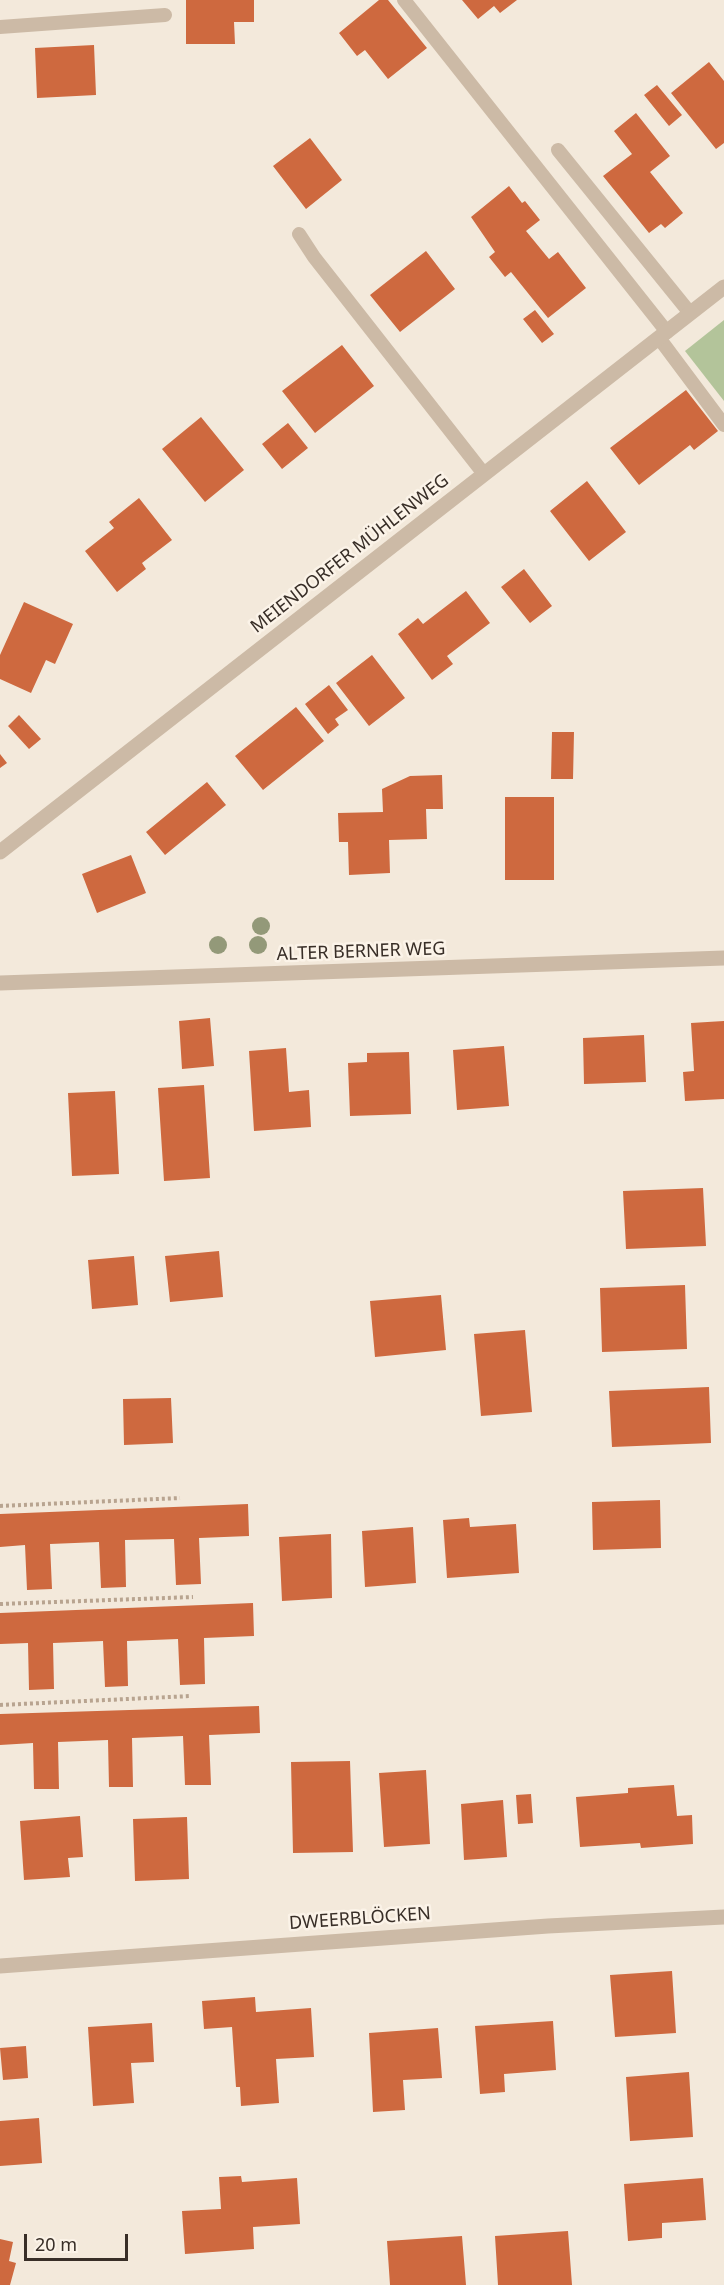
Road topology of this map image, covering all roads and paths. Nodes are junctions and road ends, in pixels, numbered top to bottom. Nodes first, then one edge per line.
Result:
1 (404, 0) edge
2 (165, 15) dead end
3 (0, 27) edge
4 (558, 150) dead end
5 (299, 234) dead end
6 (724, 287) edge
7 (690, 313) junction
8 (663, 335) junction
9 (724, 425) edge
10 (484, 474) junction
11 (0, 852) edge
12 (724, 958) edge
13 (0, 983) edge
14 (180, 1498) dead end
15 (0, 1506) edge
16 (193, 1597) dead end
17 (0, 1604) edge
18 (191, 1696) dead end
19 (0, 1705) edge
20 (724, 1917) edge
21 (0, 1966) edge

1 - 8 lane
2 - 3 lane
4 - 7 lane
5 - 10 lane
6 - 7 street, MEIENDORFER MÜHLENWEG
7 - 8 street, MEIENDORFER MÜHLENWEG
8 - 9 lane
8 - 10 street, MEIENDORFER MÜHLENWEG
10 - 11 street, MEIENDORFER MÜHLENWEG
12 - 13 street, ALTER BERNER WEG
14 - 15 path
16 - 17 path
18 - 19 path
20 - 21 street, DWEERBLÖCKEN

